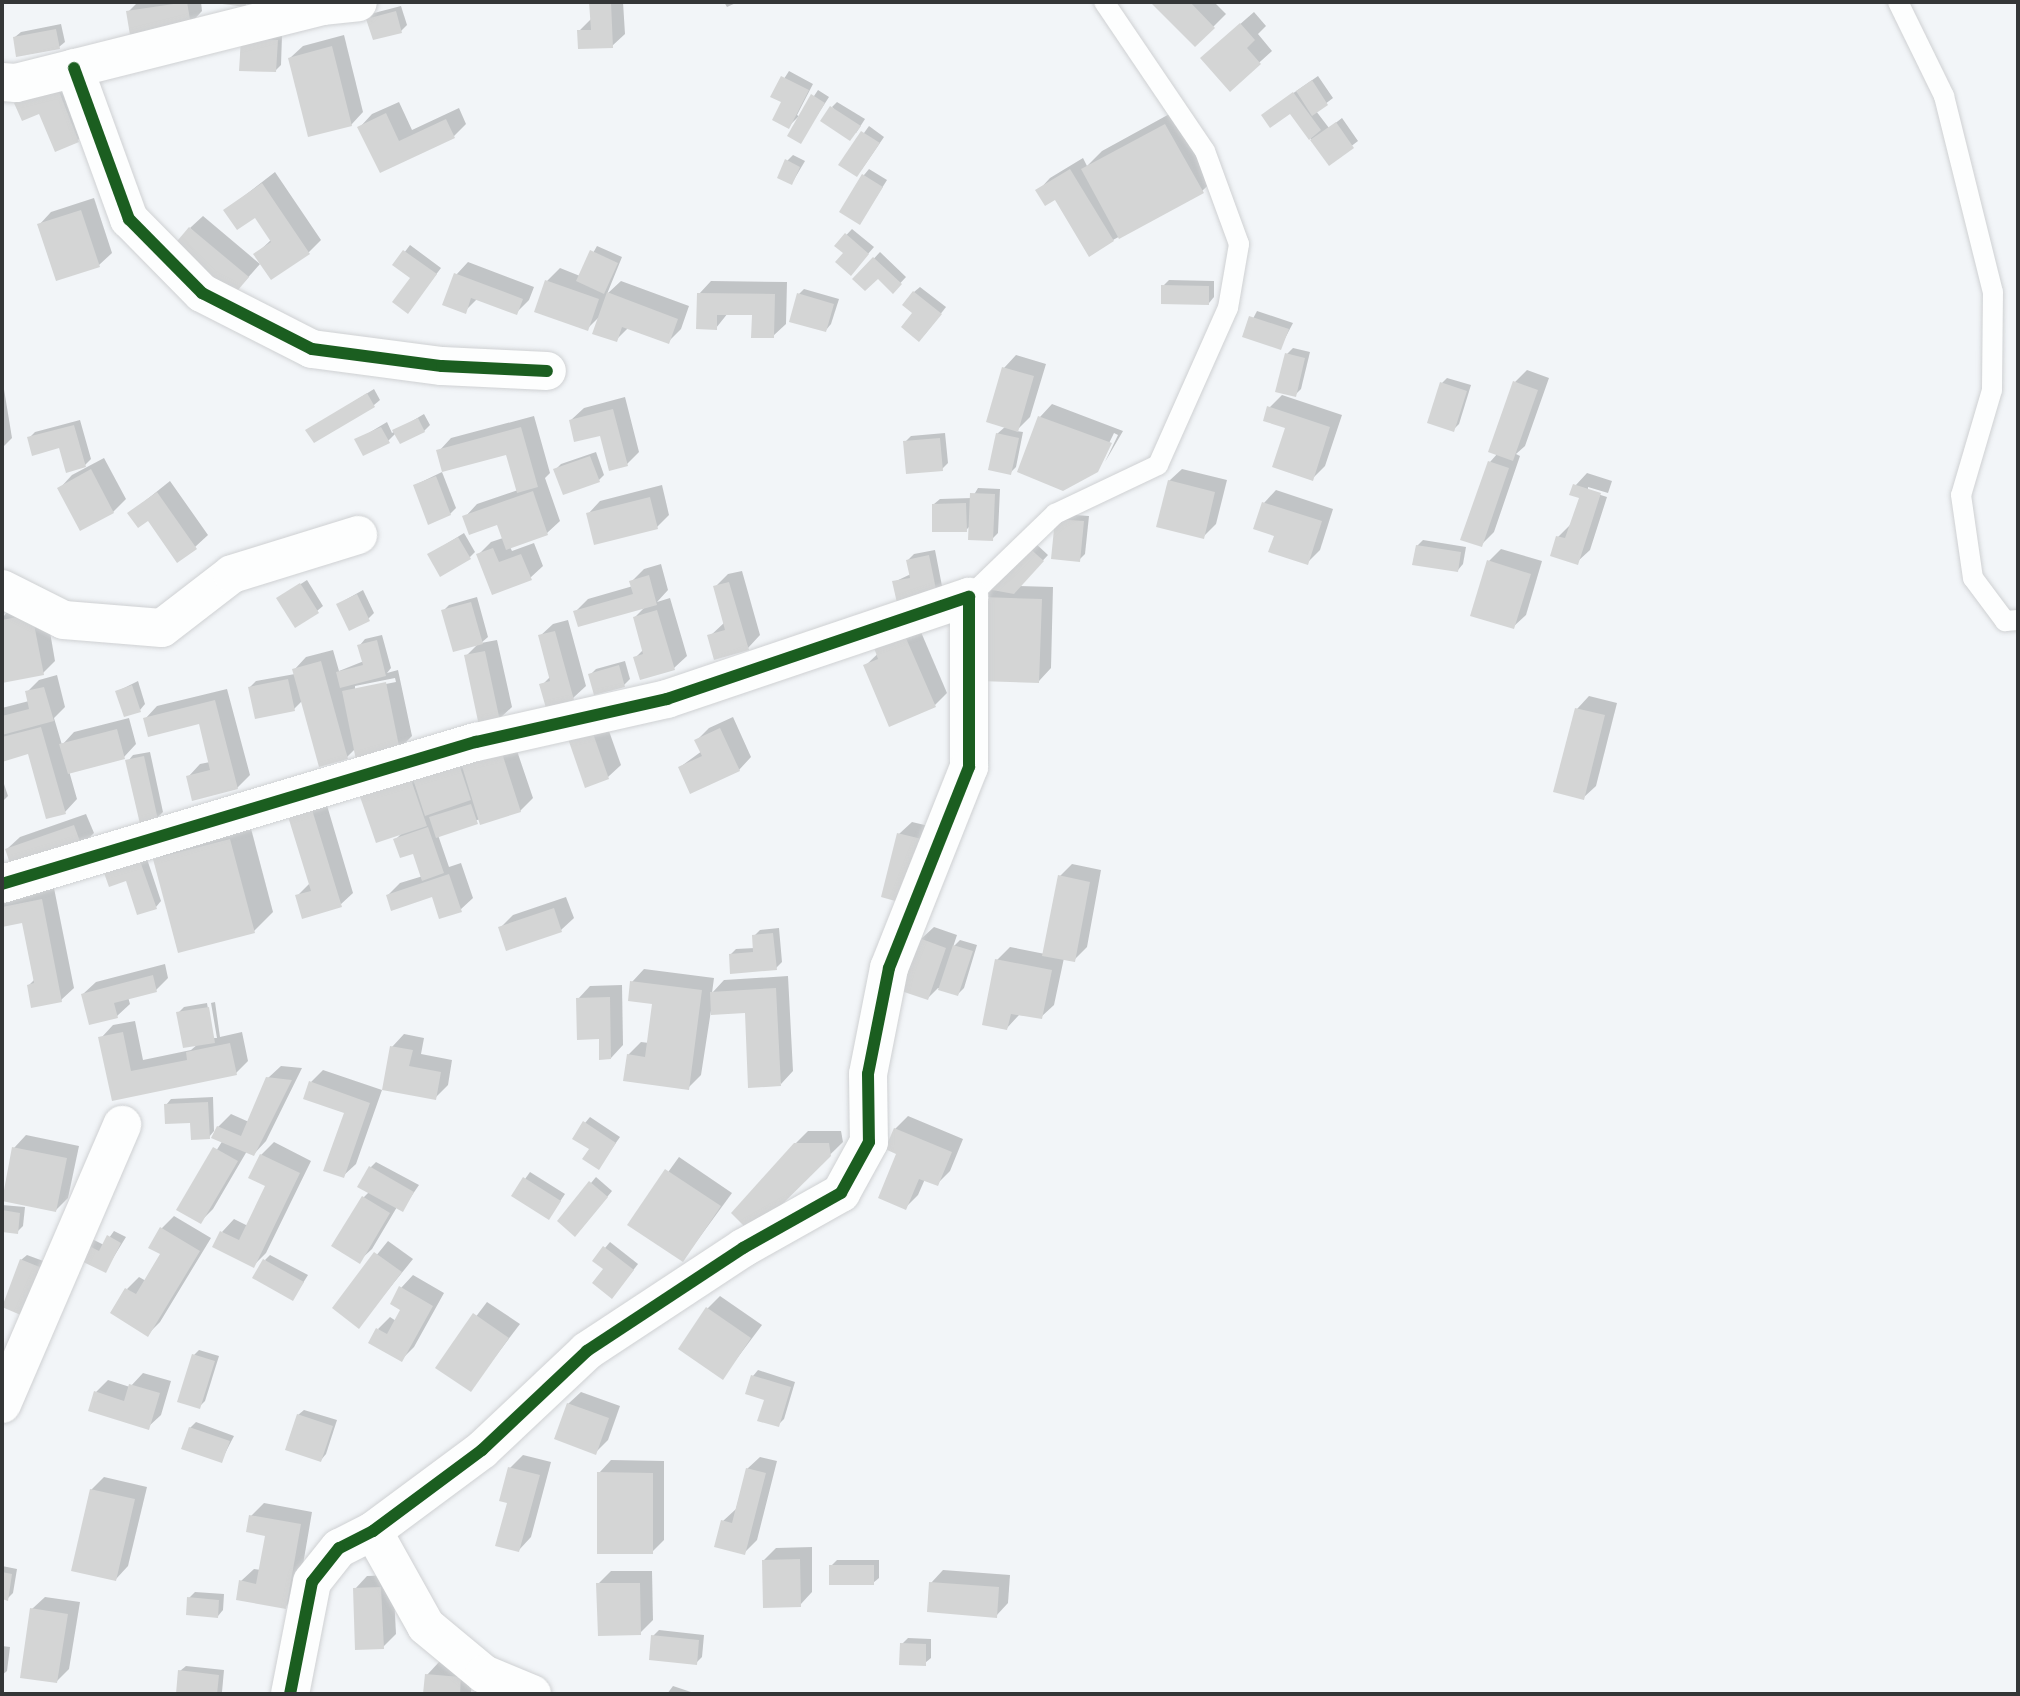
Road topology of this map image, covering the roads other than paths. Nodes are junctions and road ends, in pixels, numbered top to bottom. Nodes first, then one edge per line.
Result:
1 (358, 2) edge
2 (1104, 2) edge
3 (1898, 2) edge
4 (74, 68) junction
5 (2, 82) edge
6 (547, 371) dead end
7 (358, 535) dead end
8 (2, 589) edge
9 (969, 597) junction
10 (2018, 620) edge
11 (2, 884) edge
12 (122, 1125) dead end
13 (2, 1404) edge
14 (373, 1531) junction
15 (290, 1694) edge
16 (532, 1694) edge

1 - 4 street
2 - 9 lane
3 - 10 lane
4 - 5 street
4 - 6 street
7 - 8 street
9 - 11 street
9 - 14 street
12 - 13 street
14 - 15 street
14 - 16 street

